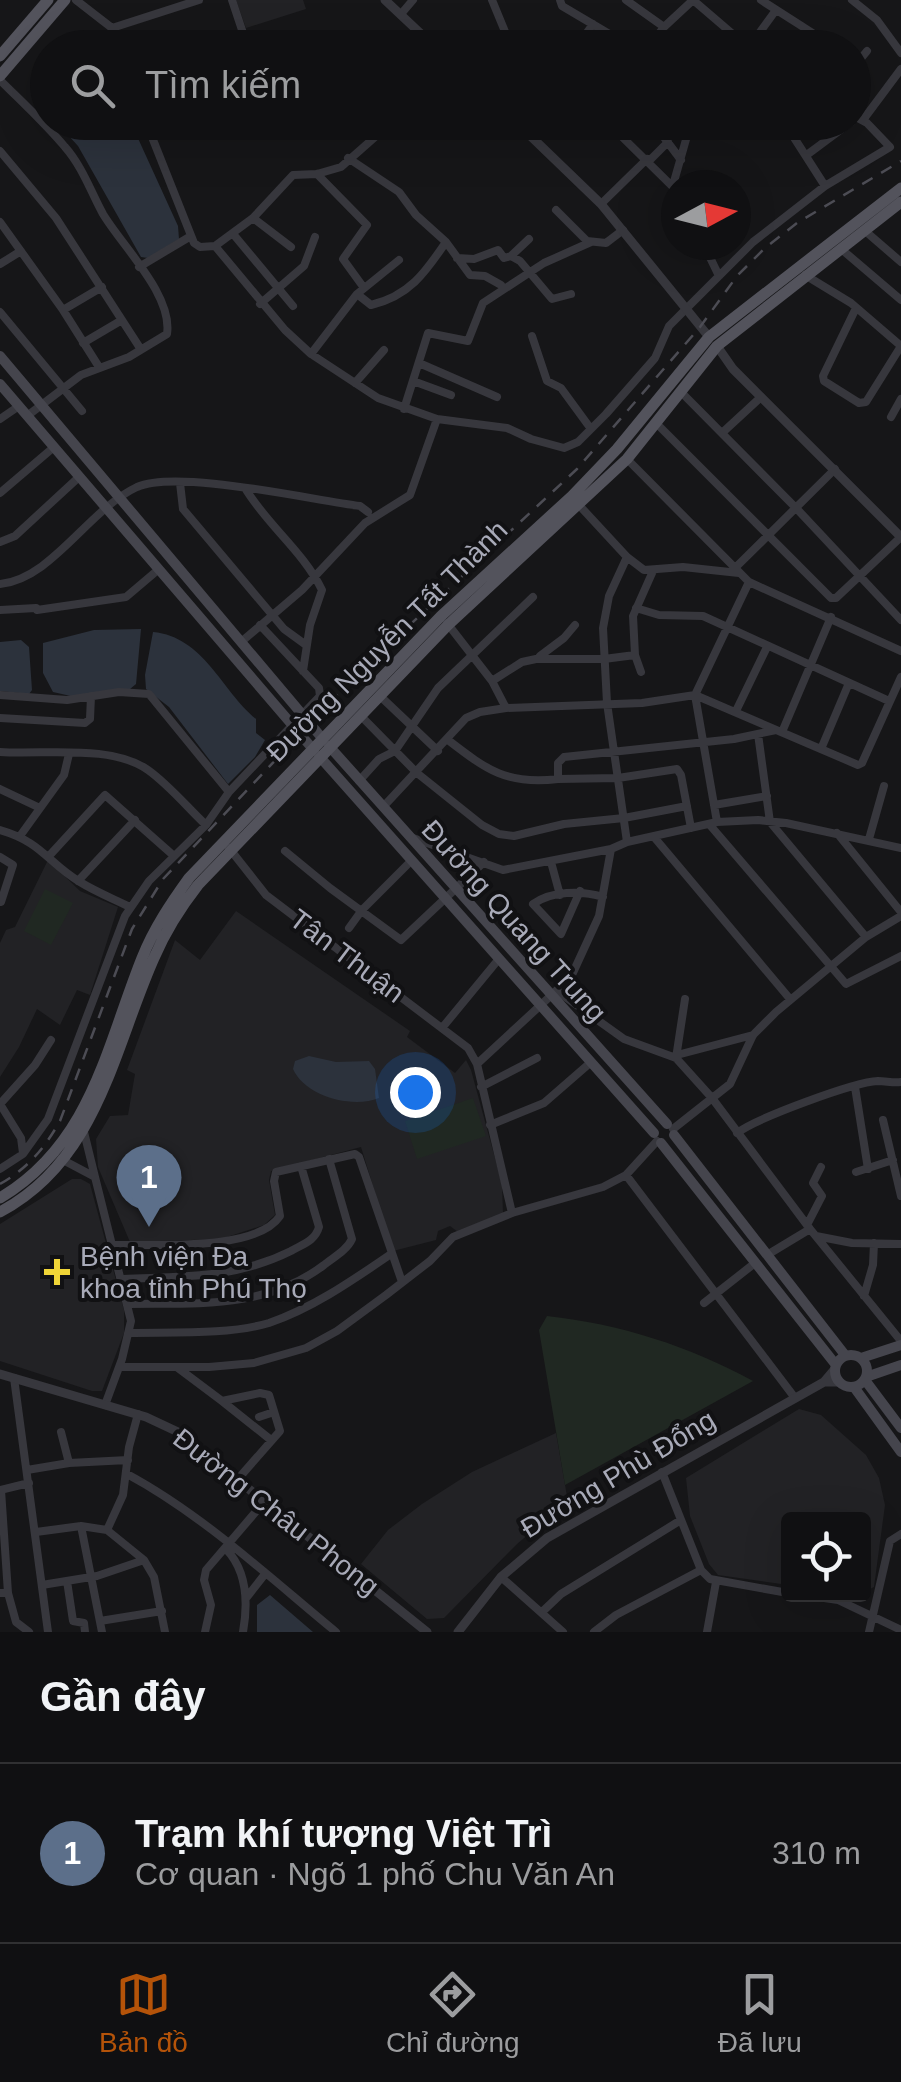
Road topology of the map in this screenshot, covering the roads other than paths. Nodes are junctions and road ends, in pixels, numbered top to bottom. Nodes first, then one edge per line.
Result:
1 (48, 0) edge
2 (65, 0) edge
3 (76, 0) edge
4 (198, 0) edge
5 (232, 0) edge
6 (385, 0) edge
7 (414, 0) edge
8 (492, 0) edge
9 (560, 0) edge
10 (626, 0) edge
11 (693, 0) edge
12 (761, 0) edge
13 (852, 0) edge
14 (776, 10) junction
15 (400, 14) junction
16 (593, 24) junction
17 (664, 27) junction
18 (112, 28) joint
19 (40, 30) edge
20 (242, 30) edge
21 (417, 30) edge
22 (504, 30) edge
23 (589, 30) edge
24 (603, 30) edge
25 (662, 30) edge
26 (731, 30) edge
27 (763, 30) edge
28 (808, 30) edge
29 (30, 42) edge
30 (1, 51) edge
31 (901, 53) edge
32 (901, 69) edge
33 (0, 78) edge
34 (871, 102) edge
35 (30, 109) edge
36 (871, 132) edge
37 (59, 140) edge
38 (153, 140) edge
39 (370, 140) edge
40 (535, 140) edge
41 (626, 140) edge
42 (686, 140) edge
43 (798, 140) edge
44 (827, 140) edge
45 (901, 140) edge
46 (668, 142) joint
47 (890, 147) junction
48 (0, 151) edge
49 (808, 154) junction
50 (348, 158) junction
51 (648, 160) junction
52 (681, 160) junction
53 (678, 170) edge
54 (317, 174) junction
55 (661, 174) edge
56 (825, 186) junction
57 (901, 188) edge
58 (901, 202) edge
59 (601, 204) junction
60 (556, 210) dead end
61 (253, 218) junction
62 (0, 222) edge
63 (623, 230) junction
64 (864, 230) junction
65 (234, 235) junction
66 (191, 236) junction
67 (315, 237) dead end
68 (529, 239) dead end
69 (446, 242) junction
70 (591, 242) junction
71 (214, 246) junction
72 (291, 247) dead end
73 (840, 248) junction
74 (21, 251) junction
75 (511, 256) junction
76 (457, 258) junction
77 (399, 260) dead end
78 (711, 260) edge
79 (901, 262) edge
80 (0, 264) edge
81 (140, 267) junction
82 (529, 271) junction
83 (802, 271) junction
84 (719, 276) junction
85 (502, 285) dead end
86 (102, 286) junction
87 (276, 290) junction
88 (360, 291) junction
89 (572, 294) dead end
90 (901, 300) edge
91 (260, 304) junction
92 (292, 306) dead end
93 (685, 308) junction
94 (856, 308) junction
95 (63, 310) junction
96 (0, 312) edge
97 (122, 320) junction
98 (532, 336) dead end
99 (713, 341) junction
100 (83, 344) junction
101 (901, 346) edge
102 (140, 348) junction
103 (384, 350) dead end
104 (311, 354) junction
105 (0, 356) edge
106 (419, 363) junction
107 (98, 368) junction
108 (413, 381) junction
109 (356, 383) junction
110 (0, 384) edge
111 (64, 388) junction
112 (681, 392) junction
113 (451, 396) dead end
114 (761, 396) junction
115 (497, 397) dead end
116 (901, 399) edge
117 (19, 406) junction
118 (41, 406) junction
119 (404, 409) junction
120 (82, 411) dead end
121 (645, 414) junction
122 (27, 416) junction
123 (891, 417) dead end
124 (437, 419) junction
125 (0, 420) edge
126 (656, 424) junction
127 (591, 429) junction
128 (722, 433) junction
129 (54, 447) junction
130 (627, 458) junction
131 (835, 469) junction
132 (80, 477) junction
133 (180, 483) junction
134 (245, 488) junction
135 (1, 491) edge
136 (120, 499) junction
137 (576, 501) junction
138 (106, 508) junction
139 (797, 508) junction
140 (368, 512) dead end
141 (767, 536) junction
142 (901, 537) edge
143 (0, 542) edge
144 (627, 557) junction
145 (159, 569) junction
146 (653, 571) junction
147 (737, 571) junction
148 (315, 576) junction
149 (861, 576) junction
150 (748, 582) junction
151 (0, 584) edge
152 (533, 597) dead end
153 (636, 608) junction
154 (0, 610) edge
155 (272, 616) junction
156 (831, 617) junction
157 (445, 620) junction
158 (901, 620) edge
159 (260, 625) junction
160 (575, 626) dead end
161 (728, 626) junction
162 (241, 642) junction
163 (306, 645) junction
164 (767, 647) junction
165 (901, 651) edge
166 (413, 653) junction
167 (472, 654) junction
168 (635, 655) junction
169 (536, 659) junction
170 (604, 660) junction
171 (809, 662) junction
172 (302, 671) junction
173 (641, 672) dead end
174 (901, 676) edge
175 (492, 681) junction
176 (849, 683) junction
177 (0, 695) edge
178 (379, 695) junction
179 (695, 695) junction
180 (92, 696) junction
181 (889, 701) junction
182 (607, 703) junction
183 (506, 708) junction
184 (736, 712) junction
185 (302, 714) junction
186 (360, 715) junction
187 (0, 718) edge
188 (291, 724) junction
189 (412, 728) junction
190 (779, 731) junction
191 (758, 734) junction
192 (448, 740) junction
193 (326, 742) junction
194 (702, 742) junction
195 (821, 748) junction
196 (395, 750) junction
197 (438, 751) junction
198 (0, 752) edge
199 (315, 752) junction
200 (615, 753) junction
201 (69, 754) junction
202 (417, 773) junction
203 (618, 778) junction
204 (558, 779) junction
205 (359, 781) junction
206 (884, 786) dead end
207 (0, 789) edge
208 (229, 792) junction
209 (370, 793) junction
210 (767, 796) junction
211 (360, 804) junction
212 (687, 806) junction
213 (714, 806) junction
214 (382, 807) junction
215 (40, 808) junction
216 (624, 818) junction
217 (135, 820) junction
218 (770, 822) junction
219 (713, 823) junction
220 (206, 825) junction
221 (691, 828) junction
222 (2, 831) edge
223 (837, 833) junction
224 (20, 836) junction
225 (409, 837) junction
226 (654, 838) junction
227 (870, 840) junction
228 (627, 842) junction
229 (0, 845) edge
230 (226, 845) junction
231 (901, 848) edge
232 (611, 849) junction
233 (285, 850) dead end
234 (50, 856) junction
235 (174, 856) junction
236 (0, 857) edge
237 (410, 861) junction
238 (484, 862) junction
239 (552, 862) junction
240 (78, 881) junction
241 (456, 890) junction
242 (580, 892) junction
243 (560, 895) junction
244 (602, 897) junction
245 (445, 900) junction
246 (1, 902) edge
247 (130, 907) junction
248 (362, 910) junction
249 (901, 914) edge
250 (349, 928) dead end
251 (866, 937) junction
252 (901, 956) edge
253 (498, 960) junction
254 (832, 965) junction
255 (554, 994) junction
256 (685, 999) dead end
257 (790, 999) junction
258 (541, 1008) junction
259 (442, 1028) junction
260 (754, 1034) junction
261 (50, 1040) dead end
262 (676, 1057) junction
263 (537, 1058) dead end
264 (590, 1062) junction
265 (476, 1064) junction
266 (901, 1082) edge
267 (481, 1086) junction
268 (855, 1087) junction
269 (712, 1098) junction
270 (0, 1104) edge
271 (883, 1120) dead end
272 (81, 1124) junction
273 (490, 1125) junction
274 (671, 1129) junction
275 (738, 1132) junction
276 (657, 1139) junction
277 (23, 1154) junction
278 (58, 1158) junction
279 (329, 1159) junction
280 (893, 1160) junction
281 (301, 1166) junction
282 (820, 1167) dead end
283 (868, 1169) junction
284 (0, 1170) edge
285 (856, 1172) dead end
286 (626, 1175) junction
287 (95, 1177) junction
288 (901, 1196) edge
289 (0, 1198) edge
290 (0, 1212) edge
291 (512, 1213) junction
292 (811, 1230) junction
293 (874, 1242) junction
294 (901, 1244) edge
295 (114, 1245) junction
296 (390, 1254) junction
297 (767, 1256) junction
298 (755, 1264) junction
299 (123, 1278) junction
300 (402, 1282) junction
301 (716, 1294) junction
302 (864, 1296) junction
303 (704, 1303) dead end
304 (129, 1304) junction
305 (129, 1333) junction
306 (901, 1343) edge
307 (845, 1355) junction
308 (861, 1358) junction
309 (901, 1365) edge
310 (120, 1366) junction
311 (835, 1367) junction
312 (178, 1368) junction
313 (0, 1374) edge
314 (14, 1378) junction
315 (865, 1378) junction
316 (824, 1382) junction
317 (840, 1382) junction
318 (854, 1387) junction
319 (795, 1398) junction
320 (222, 1401) junction
321 (105, 1405) junction
322 (274, 1412) junction
323 (138, 1414) junction
324 (259, 1417) dead end
325 (901, 1428) edge
326 (61, 1432) dead end
327 (271, 1440) junction
328 (901, 1452) edge
329 (128, 1460) junction
330 (69, 1463) junction
331 (27, 1470) junction
332 (662, 1472) junction
333 (127, 1474) junction
334 (238, 1479) junction
335 (29, 1483) junction
336 (1, 1490) edge
337 (266, 1501) junction
338 (681, 1520) junction
339 (81, 1526) junction
340 (107, 1530) junction
341 (36, 1532) junction
342 (901, 1534) edge
343 (228, 1547) junction
344 (144, 1560) junction
345 (700, 1570) junction
346 (265, 1574) junction
347 (91, 1576) junction
348 (501, 1576) junction
349 (67, 1580) junction
350 (716, 1582) junction
351 (42, 1585) junction
352 (781, 1592) edge
353 (4, 1593) edge
354 (248, 1597) junction
355 (842, 1602) edge
356 (162, 1611) junction
357 (542, 1612) junction
358 (872, 1619) junction
359 (100, 1621) junction
360 (901, 1630) edge
361 (29, 1632) edge
362 (48, 1632) edge
363 (85, 1632) edge
364 (102, 1632) edge
365 (163, 1632) edge
366 (204, 1632) edge
367 (243, 1632) edge
368 (336, 1632) edge
369 (426, 1632) edge
370 (458, 1632) edge
371 (562, 1632) edge
372 (594, 1632) edge
373 (708, 1632) edge
374 (869, 1632) edge

1 - 30 main road
2 - 19 main road
3 - 18 street
4 - 18 street
5 - 20 street
6 - 15 street
7 - 15 street
8 - 22 street
9 - 16 street
10 - 17 street
11 - 17 street
11 - 26 street
12 - 14 street
13 - 31 street
14 - 27 street
14 - 28 street
15 - 21 street
16 - 23 street
16 - 24 street
17 - 25 street
29 - 33 main road
32 - 34 street
33 - 35 street
36 - 47 street
37 - 81 street
38 - 66 street
39 - 50 street
40 - 59 street
41 - 51 street
42 - 52 street
43 - 49 street
44 - 49 street
45 - 47 street
46 - 51 street
46 - 52 street
47 - 56 street
48 - 86 street
49 - 56 street
50 - 54 street
50 - 69 street
51 - 55 street
51 - 59 street
52 - 53 street
54 - 61 street
54 - 88 street
56 - 84 street
57 - 83 main road, Đường Nguyễn Tất Thành
58 - 64 main road, Đường Nguyễn Tất Thành
59 - 63 street
60 - 70 street
61 - 65 street
61 - 72 street
62 - 74 street
63 - 70 street
63 - 93 street
64 - 73 main road, Đường Nguyễn Tất Thành
64 - 79 street
65 - 71 street
65 - 87 street
66 - 71 street
66 - 81 street
67 - 87 street
68 - 75 street
69 - 76 street
69 - 88 street
70 - 82 street
71 - 91 street
73 - 83 main road, Đường Nguyễn Tất Thành
73 - 90 street
74 - 80 street
74 - 95 street
75 - 76 street
75 - 82 street
76 - 85 street
77 - 88 street
78 - 84 street
81 - 102 street
82 - 89 street
82 - 106 street
83 - 94 street
83 - 99 main road, Đường Nguyễn Tất Thành
84 - 93 street
86 - 95 street
86 - 97 street
87 - 91 street
87 - 92 street
88 - 104 street
91 - 104 street
93 - 99 street
93 - 127 street
94 - 101 street
94 - 101 street
95 - 100 street
96 - 111 street
97 - 100 street
97 - 102 street
98 - 127 street
99 - 112 main road, Đường Nguyễn Tất Thành
99 - 114 street
99 - 121 main road, Đường Nguyễn Tất Thành
100 - 107 street
102 - 107 street
103 - 109 street
104 - 109 street
105 - 118 main road, Đường Quang Trung
106 - 108 street
106 - 115 street
107 - 111 street
108 - 113 street
108 - 119 street
109 - 119 street
110 - 117 main road, Đường Quang Trung
111 - 118 street
111 - 120 street
112 - 126 main road, Đường Nguyễn Tất Thành
112 - 128 street
114 - 128 street
114 - 131 street
116 - 123 street
117 - 122 main road, Đường Quang Trung
117 - 125 street
118 - 122 street
118 - 136 main road, Đường Quang Trung
119 - 124 street
121 - 126 main road
121 - 137 main road, Đường Nguyễn Tất Thành
122 - 129 main road, Đường Quang Trung
124 - 127 street
124 - 148 street
126 - 130 main road, Đường Nguyễn Tất Thành
126 - 141 street
128 - 139 street
129 - 132 main road, Đường Quang Trung
129 - 135 street
130 - 137 main road, Đường Nguyễn Tất Thành
130 - 147 street
131 - 139 street
131 - 142 street
132 - 138 main road, Đường Quang Trung
132 - 143 street
133 - 134 street
133 - 136 street
133 - 155 street
134 - 140 street
134 - 148 street
136 - 138 street
136 - 162 main road, Đường Quang Trung
137 - 144 street
137 - 157 main road, Đường Nguyễn Tất Thành
138 - 145 main road, Đường Quang Trung
138 - 151 street
139 - 141 street
139 - 149 street
141 - 147 street
141 - 149 street
142 - 149 street
144 - 146 street
144 - 170 street
145 - 154 street
145 - 188 main road, Đường Quang Trung
146 - 147 street
146 - 153 street
147 - 150 street
148 - 155 street
148 - 163 street
149 - 158 street
150 - 156 street
150 - 161 street
152 - 167 street
153 - 161 street
153 - 168 street
155 - 159 street
155 - 163 street
156 - 165 street
156 - 171 street
157 - 166 main road, Đường Nguyễn Tất Thành
157 - 167 street
159 - 162 street
159 - 172 street
160 - 169 street
161 - 164 street
161 - 179 street
162 - 185 main road, Đường Quang Trung
163 - 172 street
164 - 171 street
164 - 184 street
166 - 178 main road, Đường Nguyễn Tất Thành
166 - 193 main road, Đường Nguyễn Tất Thành
167 - 175 street
167 - 189 street
168 - 170 street
168 - 173 street
169 - 170 street
169 - 175 street
170 - 182 street
171 - 176 street
171 - 190 street
172 - 185 street
174 - 181 street
175 - 183 street
176 - 181 street
176 - 195 street
177 - 180 street
178 - 186 main road, Đường Nguyễn Tất Thành
178 - 189 street
179 - 182 street
179 - 184 street
179 - 194 street
180 - 187 street
180 - 208 street
181 - 195 street
182 - 183 street
182 - 200 street
183 - 192 street
184 - 190 street
185 - 188 street
185 - 193 main road, Đường Quang Trung
186 - 193 main road, Đường Nguyễn Tất Thành
186 - 196 street
188 - 199 main road, Đường Quang Trung
188 - 208 street
189 - 196 street
189 - 197 street
190 - 191 street
190 - 195 street
191 - 194 street
191 - 210 street
192 - 197 street
192 - 204 street
193 - 199 main road, Đường Nguyễn Tất Thành
193 - 205 main road, Đường Quang Trung
194 - 200 street
194 - 213 street
196 - 202 street
196 - 205 street
197 - 202 street
198 - 201 street
199 - 211 main road, Đường Quang Trung
199 - 230 main road, Đường Nguyễn Tất Thành
200 - 203 street
200 - 204 street
201 - 215 street
201 - 220 street
202 - 214 street
202 - 216 street
203 - 204 street
203 - 212 street
203 - 216 street
205 - 209 main road, Đường Quang Trung
206 - 227 street
207 - 215 street
208 - 220 street
209 - 211 main road
209 - 214 main road, Đường Quang Trung
210 - 213 street
210 - 218 street
211 - 237 main road, Đường Quang Trung
212 - 216 street
212 - 221 street
213 - 219 street
214 - 225 main road, Đường Quang Trung
215 - 224 street
216 - 228 street
217 - 234 street
217 - 235 street
217 - 240 street
218 - 219 street
218 - 223 street
218 - 251 street
219 - 221 street
219 - 254 street
220 - 235 street
221 - 226 street
222 - 224 street
222 - 229 street
223 - 227 street
223 - 249 street
224 - 234 street
225 - 238 street
225 - 241 main road, Đường Quang Trung
226 - 228 street
226 - 257 street
227 - 231 street
228 - 232 street
230 - 259 street, Tân Thuận
230 - 272 main road, Đường Nguyễn Tất Thành
232 - 239 street
232 - 244 street
233 - 248 street
234 - 240 street
235 - 247 street
236 - 246 street
237 - 245 main road, Đường Quang Trung
237 - 248 street
238 - 239 street
238 - 241 street
239 - 243 street
240 - 247 street
241 - 245 street
241 - 255 main road, Đường Quang Trung
242 - 243 street
242 - 243 street
242 - 244 street
244 - 255 street
245 - 248 street
245 - 253 main road, Đường Quang Trung
247 - 277 street
248 - 250 street
249 - 251 street
251 - 254 street
252 - 254 street
253 - 258 main road, Đường Quang Trung
253 - 259 street
254 - 257 street
255 - 258 street
255 - 262 street
255 - 274 main road, Đường Quang Trung
256 - 262 street
257 - 260 street
258 - 264 main road, Đường Quang Trung
258 - 265 street
259 - 265 street, Tân Thuận
260 - 262 street
260 - 269 street
261 - 270 street
262 - 269 street
263 - 267 street
264 - 273 street
264 - 276 main road, Đường Quang Trung
265 - 267 street
266 - 268 street
267 - 273 street
268 - 275 street
268 - 283 street
269 - 274 street
269 - 275 street
270 - 277 street
271 - 280 street
272 - 278 main road, Đường Nguyễn Tất Thành
272 - 287 street
273 - 291 street
274 - 276 main road
274 - 276 main road
274 - 297 main road, Đường Quang Trung
275 - 292 street
276 - 286 street
276 - 298 main road, Đường Quang Trung
277 - 284 street
278 - 287 street
278 - 289 main road, Đường Nguyễn Tất Thành
278 - 290 main road, Đường Nguyễn Tất Thành
279 - 281 street
279 - 296 street
279 - 304 street
280 - 283 street
280 - 288 street
281 - 295 street
281 - 299 street
282 - 292 street
283 - 285 street
286 - 291 street
286 - 301 street
287 - 295 street
291 - 300 street
292 - 293 street
292 - 297 street
292 - 302 street
293 - 294 street
293 - 302 street
295 - 299 street
296 - 300 street
296 - 305 street
297 - 307 main road, Đường Quang Trung
298 - 301 street
298 - 311 main road, Đường Quang Trung
299 - 304 street
300 - 312 street
301 - 303 street
301 - 319 street
302 - 306 street
304 - 305 street
305 - 310 street
306 - 308 main road
307 - 308 main road
307 - 311 main road
308 - 315 main road
309 - 315 main road
310 - 312 street
310 - 321 street
311 - 316 street, Đường Phù Đổng
311 - 317 main road
312 - 320 street
313 - 314 street, Đường Châu Phong
314 - 321 street, Đường Châu Phong
314 - 331 street
315 - 318 main road
315 - 325 main road
316 - 317 street, Đường Phù Đổng
316 - 319 street, Đường Phù Đổng
317 - 318 main road
318 - 328 main road
319 - 332 street, Đường Phù Đổng
320 - 322 street
320 - 327 street
321 - 323 street, Đường Châu Phong
322 - 324 street
322 - 327 street
323 - 329 street
323 - 334 street, Đường Châu Phong
326 - 330 street
327 - 334 street
329 - 330 street
329 - 333 street
330 - 331 street
331 - 335 street
332 - 338 street
332 - 348 street, Đường Phù Đổng
333 - 340 street
333 - 343 street
334 - 337 street, Đường Châu Phong
335 - 336 street
335 - 341 street
336 - 353 street
337 - 343 street
337 - 369 street, Đường Châu Phong
338 - 345 street
338 - 357 street
339 - 340 street
339 - 341 street
339 - 347 street
340 - 344 street
341 - 351 street
342 - 358 street
343 - 346 street
343 - 354 street
343 - 366 street
344 - 347 street
344 - 356 street
345 - 350 street
345 - 372 street
346 - 354 street
346 - 368 street
347 - 349 street
347 - 359 street
348 - 357 street
348 - 370 street, Đường Phù Đổng
349 - 351 street
349 - 363 street
350 - 352 street
350 - 373 street
351 - 362 street
353 - 361 street
354 - 367 street
355 - 358 street
356 - 359 street
356 - 365 street
357 - 371 street
358 - 360 street
358 - 374 street
359 - 364 street

